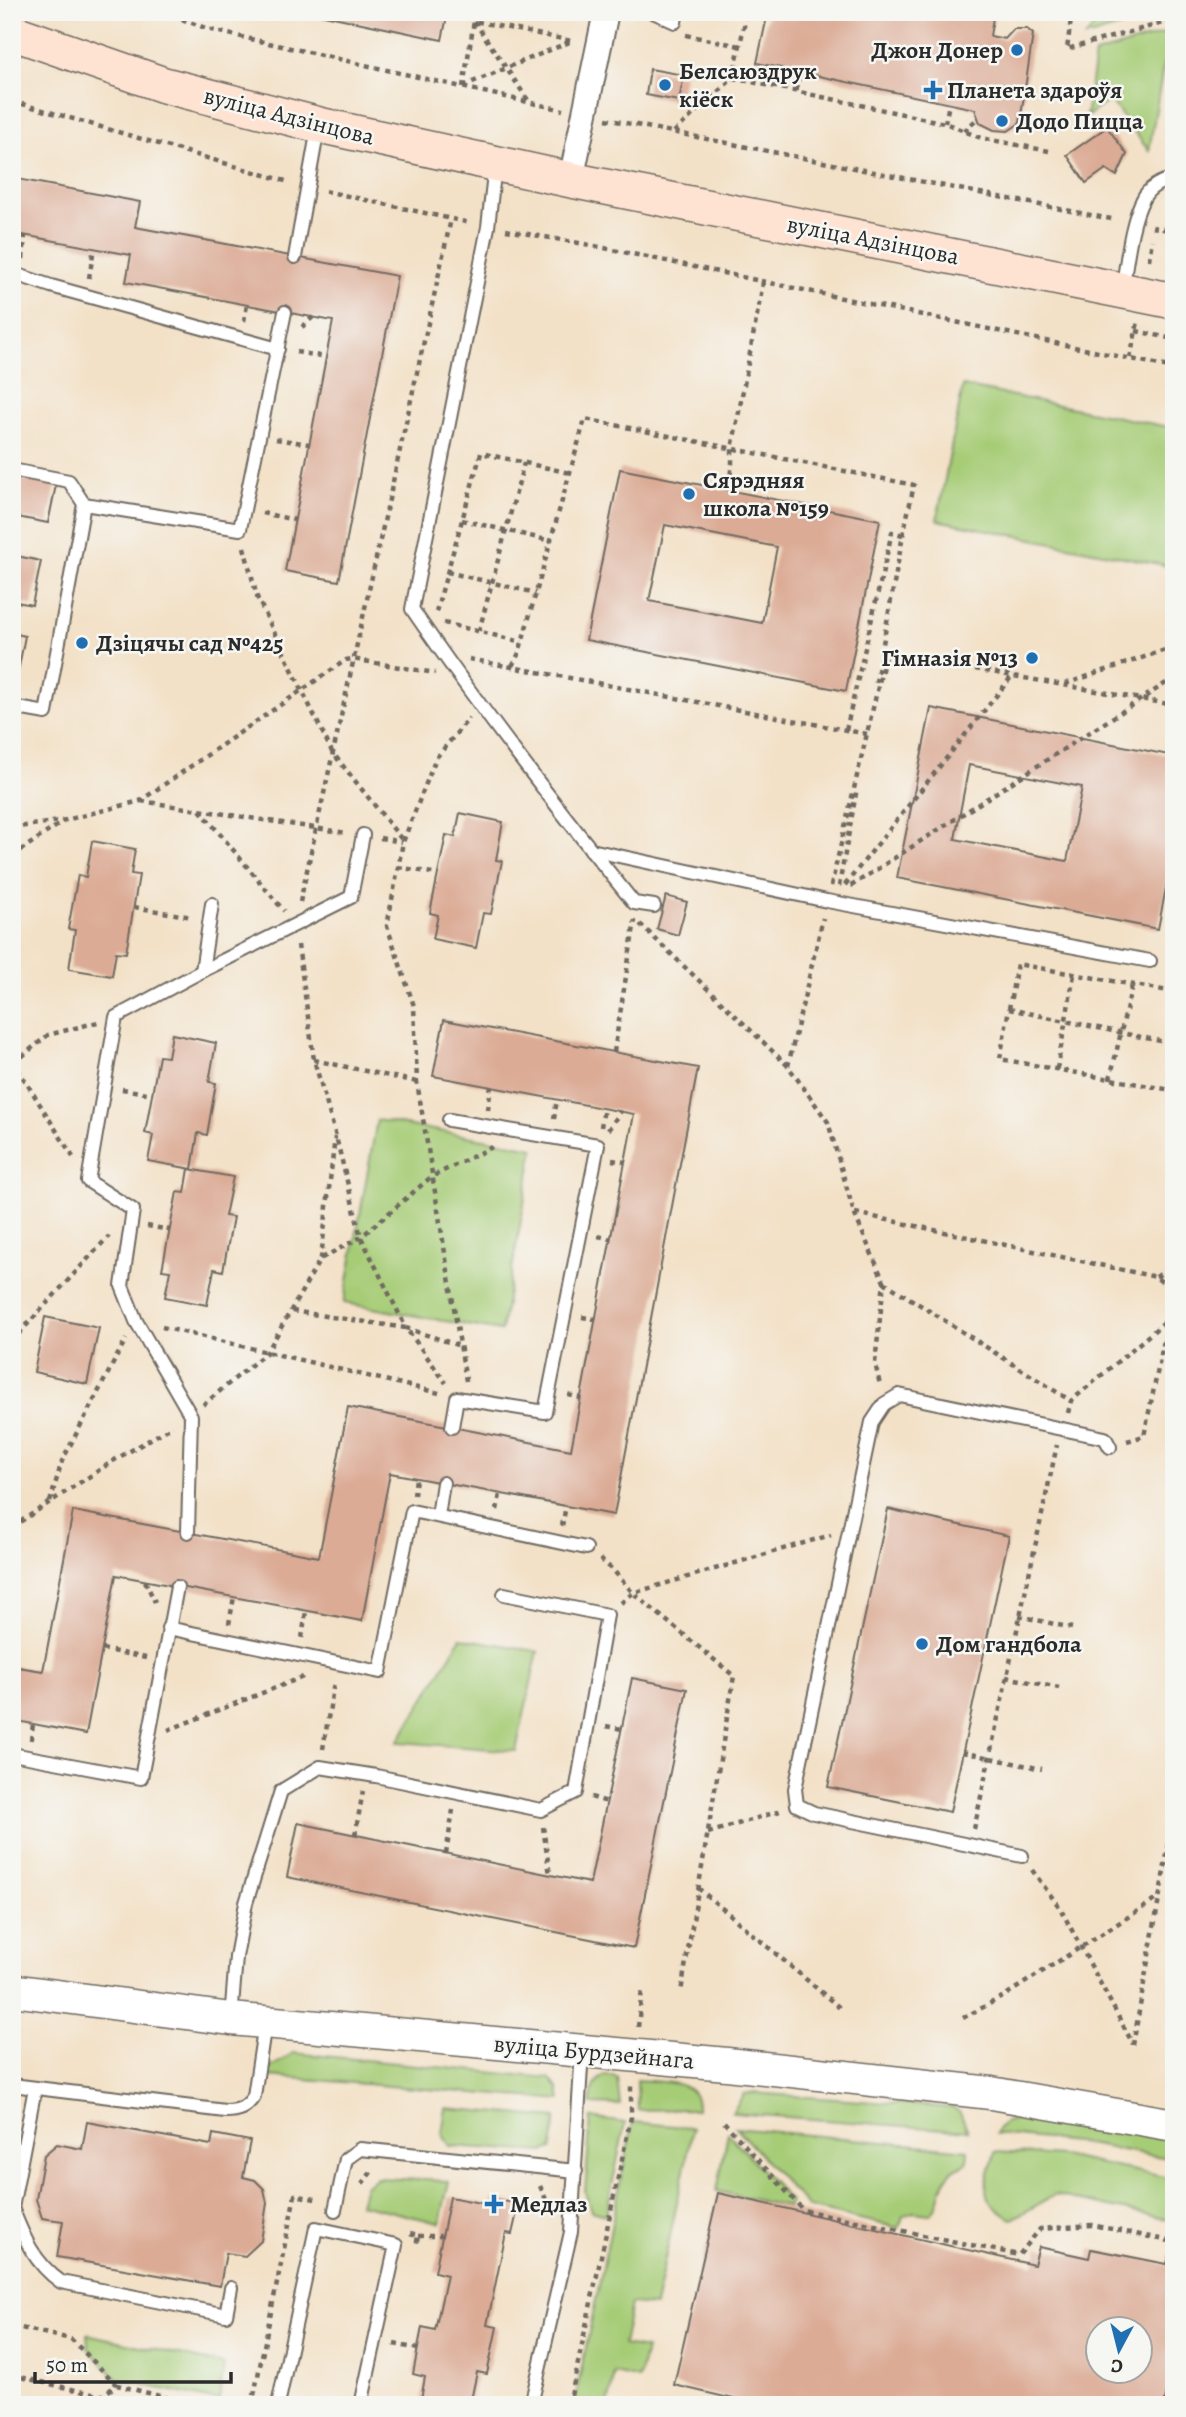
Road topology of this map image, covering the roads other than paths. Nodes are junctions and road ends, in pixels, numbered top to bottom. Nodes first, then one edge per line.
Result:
1 (606, 12) edge
2 (653, 12) edge
3 (677, 12) edge
4 (12, 32) edge
5 (319, 125) junction
6 (495, 164) junction
7 (1174, 179) edge
8 (571, 180) junction
9 (295, 257) dead end
10 (12, 272) edge
11 (1122, 290) junction
12 (1174, 301) edge
13 (285, 312) dead end
14 (278, 349) junction
15 (12, 470) edge
16 (84, 504) junction
17 (12, 707) edge
18 (363, 835) road end
19 (591, 850) junction
20 (212, 904) dead end
21 (654, 906) dead end
22 (1150, 961) dead end
23 (202, 971) junction
24 (449, 1120) dead end
25 (452, 1427) dead end
26 (1110, 1447) road end
27 (443, 1483) dead end
28 (438, 1516) junction
29 (188, 1532) dead end
30 (586, 1548) dead end
31 (177, 1587) dead end
32 (504, 1594) dead end
33 (168, 1628) junction
34 (12, 1754) edge
35 (1022, 1856) road end
36 (12, 1990) edge
37 (231, 2020) junction
38 (265, 2023) junction
39 (582, 2050) junction
40 (12, 2085) edge
41 (35, 2088) junction
42 (1174, 2124) edge
43 (576, 2171) junction
44 (336, 2207) road end
45 (12, 2208) edge
46 (231, 2288) dead end
47 (278, 2405) edge
48 (362, 2405) edge
49 (531, 2405) edge

1 - 8 street
2 - 3 lane
4 - 5 main road, вуліца Адзінцова
5 - 6 main road, вуліца Адзінцова
5 - 9 lane
6 - 8 main road, вуліца Адзінцова
6 - 19 lane
7 - 11 lane
8 - 11 main road, вуліца Адзінцова
10 - 14 lane
11 - 12 main road, вуліца Адзінцова
13 - 14 lane
14 - 16 lane
15 - 16 lane
16 - 17 lane
18 - 23 lane
19 - 21 lane
19 - 22 lane
20 - 23 lane
23 - 29 lane
24 - 25 lane
26 - 35 lane
27 - 28 lane
28 - 30 lane
28 - 33 lane
31 - 33 lane
32 - 37 lane
33 - 34 lane
36 - 37 street, вуліца Бурдзейнага
37 - 38 street, вуліца Бурдзейнага
38 - 39 street, вуліца Бурдзейнага
38 - 41 lane
39 - 42 street, вуліца Бурдзейнага
39 - 43 lane
40 - 41 lane
41 - 45 lane
43 - 44 lane
43 - 49 lane
45 - 46 lane
47 - 48 lane

